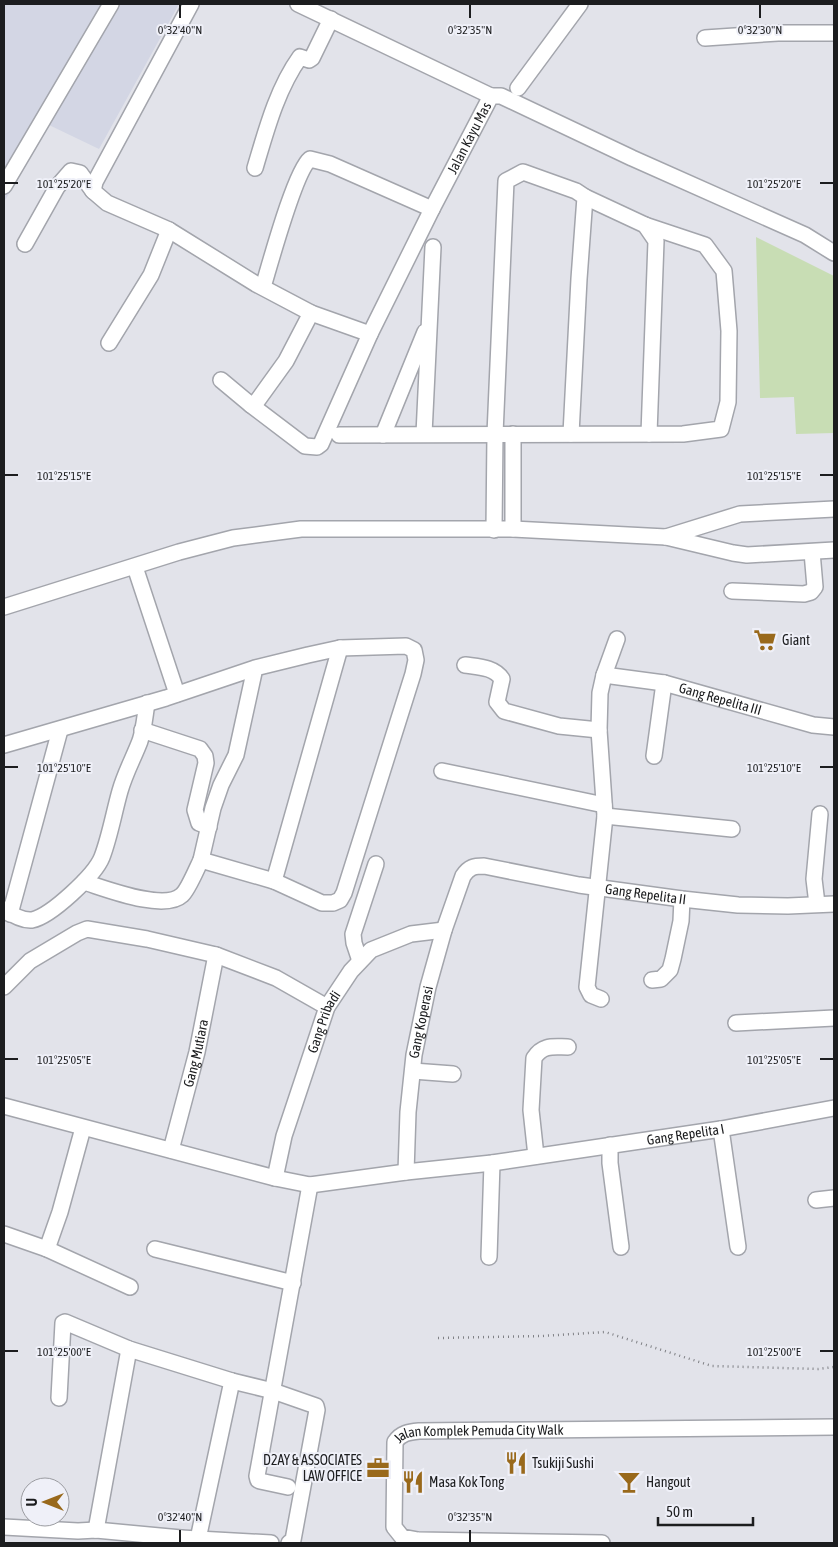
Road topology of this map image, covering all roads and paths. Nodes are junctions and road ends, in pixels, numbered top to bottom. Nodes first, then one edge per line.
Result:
1 (111, 4) edge
2 (191, 4) edge
3 (298, 4) edge
4 (580, 4) edge
5 (331, 19) junction
6 (834, 33) edge
7 (705, 38) dead end
8 (518, 88) dead end
9 (491, 96) junction
10 (255, 168) dead end
11 (4, 186) edge
12 (93, 190) junction
13 (585, 197) junction
14 (432, 210) junction
15 (645, 225) junction
16 (169, 230) junction
17 (25, 244) dead end
18 (432, 247) dead end
19 (834, 253) edge
20 (263, 287) junction
21 (311, 313) junction
22 (430, 321) junction
23 (370, 334) junction
24 (109, 343) dead end
25 (221, 380) dead end
26 (251, 405) junction
27 (424, 434) junction
28 (495, 434) junction
29 (512, 434) junction
30 (571, 434) junction
31 (649, 434) junction
32 (339, 435) dead end
33 (383, 435) junction
34 (834, 509) edge
35 (513, 529) junction
36 (494, 530) junction
37 (666, 537) junction
38 (834, 550) edge
39 (812, 552) junction
40 (135, 567) junction
41 (732, 591) dead end
42 (4, 607) edge
43 (616, 639) dead end
44 (340, 648) junction
45 (465, 665) dead end
46 (255, 668) junction
47 (604, 675) junction
48 (664, 683) junction
49 (177, 694) junction
50 (147, 703) junction
51 (834, 727) edge
52 (60, 730) junction
53 (142, 730) junction
54 (598, 730) junction
55 (4, 745) edge
56 (654, 756) dead end
57 (442, 771) dead end
58 (605, 811) junction
59 (820, 814) dead end
60 (209, 828) junction
61 (732, 829) dead end
62 (201, 860) junction
63 (376, 864) dead end
64 (463, 876) joint
65 (274, 881) junction
66 (84, 882) junction
67 (596, 888) junction
68 (682, 899) junction
69 (817, 904) junction
70 (834, 904) edge
71 (7, 911) edge
72 (444, 930) junction
73 (216, 955) junction
74 (360, 961) junction
75 (652, 980) dead end
76 (4, 987) edge
77 (601, 999) dead end
78 (327, 1007) junction
79 (834, 1018) edge
80 (736, 1023) dead end
81 (568, 1047) dead end
82 (413, 1071) junction
83 (453, 1074) dead end
84 (4, 1106) edge
85 (834, 1108) edge
86 (83, 1128) junction
87 (721, 1129) junction
88 (610, 1145) junction
89 (171, 1150) junction
90 (536, 1156) junction
91 (492, 1163) junction
92 (406, 1172) junction
93 (275, 1178) junction
94 (310, 1185) junction
95 (834, 1198) edge
96 (816, 1200) dead end
97 (4, 1234) edge
98 (621, 1247) dead end
99 (738, 1247) dead end
100 (48, 1249) junction
101 (155, 1249) dead end
102 (489, 1257) dead end
103 (293, 1283) junction
104 (130, 1287) dead end
105 (438, 1338) dead end
106 (129, 1349) junction
107 (834, 1367) edge
108 (232, 1381) junction
109 (273, 1391) junction
110 (59, 1398) dead end
111 (834, 1427) edge
112 (288, 1487) dead end
113 (4, 1527) edge
114 (96, 1530) junction
115 (79, 1537) edge
116 (198, 1539) junction
117 (180, 1541) edge
118 (271, 1543) edge
119 (289, 1543) edge
120 (602, 1543) edge

1 - 11 street
2 - 12 street
3 - 5 street
4 - 8 street
5 - 9 street
5 - 10 street
6 - 7 street
9 - 14 street, Jalan Kayu Mas
9 - 19 street, Jalan Kayu Mas
12 - 16 street
12 - 17 street
13 - 15 street
13 - 28 street
13 - 30 street
14 - 20 street
14 - 23 street, Jalan Kayu Mas
15 - 31 street
15 - 31 street
16 - 20 street
16 - 24 street
18 - 22 street
20 - 21 street
21 - 23 street
21 - 26 street
22 - 27 street
22 - 33 street
23 - 26 street, Jalan Kayu Mas
25 - 26 street
27 - 28 street
27 - 33 street
28 - 29 street
28 - 36 street
29 - 30 street
29 - 35 street
30 - 31 street
32 - 33 street
34 - 37 street
35 - 36 street
35 - 37 street
36 - 40 street
37 - 39 street
38 - 39 street
39 - 41 street
40 - 42 street
40 - 49 street
43 - 47 street
44 - 46 street
44 - 65 street
44 - 65 street
45 - 54 street
46 - 49 street
46 - 60 street
47 - 48 street, Gang Repelita III
47 - 54 street
48 - 51 street, Gang Repelita III
48 - 56 street
49 - 50 street
50 - 52 street
50 - 53 street
52 - 55 street
52 - 71 street
53 - 60 street
53 - 66 street
54 - 58 street
57 - 58 street
58 - 61 street
58 - 67 street
59 - 69 street
60 - 62 street
62 - 65 street
62 - 66 street
63 - 74 street
64 - 67 street, Gang Repelita II
64 - 72 street, Gang Koperasi
66 - 71 street
67 - 68 street, Gang Repelita II
67 - 77 street
68 - 69 street, Gang Repelita II
68 - 75 street
69 - 70 street, Gang Repelita II
72 - 74 street, Gang Pribadi
72 - 82 street, Gang Koperasi
73 - 76 street
73 - 78 street
73 - 89 street, Gang Mutiara
74 - 78 street, Gang Pribadi
78 - 93 street, Gang Pribadi
79 - 80 street
81 - 90 street
82 - 83 street
82 - 92 street, Gang Koperasi
84 - 86 street, Gang Repelita I
85 - 87 street, Gang Repelita I
86 - 89 street, Gang Repelita I
86 - 100 street
87 - 88 street, Gang Repelita I
87 - 99 street
88 - 90 street, Gang Repelita I
88 - 98 street
89 - 93 street, Gang Repelita I
90 - 91 street, Gang Repelita I
91 - 92 street, Gang Repelita I
91 - 102 street
92 - 94 street, Gang Repelita I
93 - 94 street, Gang Repelita I
94 - 103 street
95 - 96 street
97 - 100 street
100 - 104 street
101 - 103 street
103 - 109 street
105 - 107 path
106 - 108 street
106 - 110 street
106 - 114 street
108 - 109 street
108 - 116 street
109 - 112 street
109 - 119 street
111 - 120 street, Jalan Komplek Pemuda City Walk
113 - 115 street
114 - 115 street
114 - 117 street
116 - 117 street
116 - 118 street

